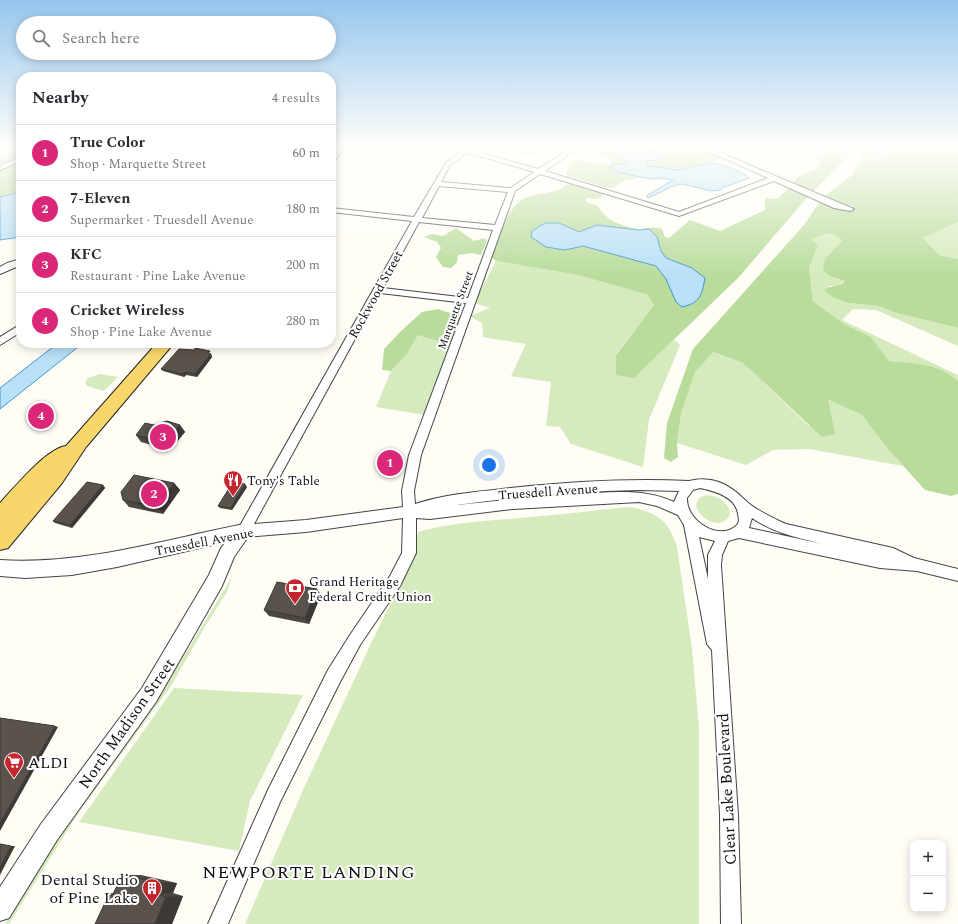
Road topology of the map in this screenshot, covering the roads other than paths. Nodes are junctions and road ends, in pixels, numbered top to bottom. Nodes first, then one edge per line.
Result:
1 (433, 191) edge
2 (512, 191) edge
3 (604, 191) edge
4 (742, 191) edge
5 (802, 191) edge
6 (850, 209) dead end
7 (336, 211) edge
8 (417, 219) junction
9 (497, 228) junction
10 (16, 263) edge
11 (0, 271) edge
12 (377, 290) junction
13 (471, 301) junction
14 (16, 331) edge
15 (0, 342) edge
16 (162, 348) edge
17 (79, 442) junction
18 (689, 486) junction
19 (744, 506) junction
20 (681, 511) junction
21 (409, 512) junction
22 (0, 517) edge
23 (690, 524) junction
24 (244, 532) junction
25 (738, 532) junction
26 (724, 536) junction
27 (0, 541) edge
28 (916, 565) junction
29 (0, 568) edge
30 (958, 575) edge
31 (719, 655) junction
32 (0, 909) edge
33 (218, 924) edge
34 (731, 924) edge

1 - 8 street, Rockwood Street
2 - 9 street, Marquette Street
3 - 4 street
5 - 6 street
7 - 8 street
8 - 9 street
8 - 12 street, Rockwood Street
9 - 13 street, Marquette Street
10 - 11 street
12 - 13 street
12 - 24 street, Rockwood Street
13 - 21 street, Marquette Street
14 - 15 street
16 - 17 main road
17 - 22 main road
17 - 27 main road
18 - 19 street
18 - 20 street
18 - 21 street, Truesdell Avenue
19 - 25 street
19 - 28 street
20 - 21 street, Truesdell Avenue
20 - 23 street
21 - 24 street, Truesdell Avenue
21 - 33 street, Marquette Street
23 - 26 street
23 - 31 street, Clear Lake Boulevard
24 - 29 street, Truesdell Avenue
24 - 32 street, North Madison Street
25 - 26 street
25 - 28 street
26 - 31 street, Clear Lake Boulevard
28 - 30 street
31 - 34 street, Clear Lake Boulevard

